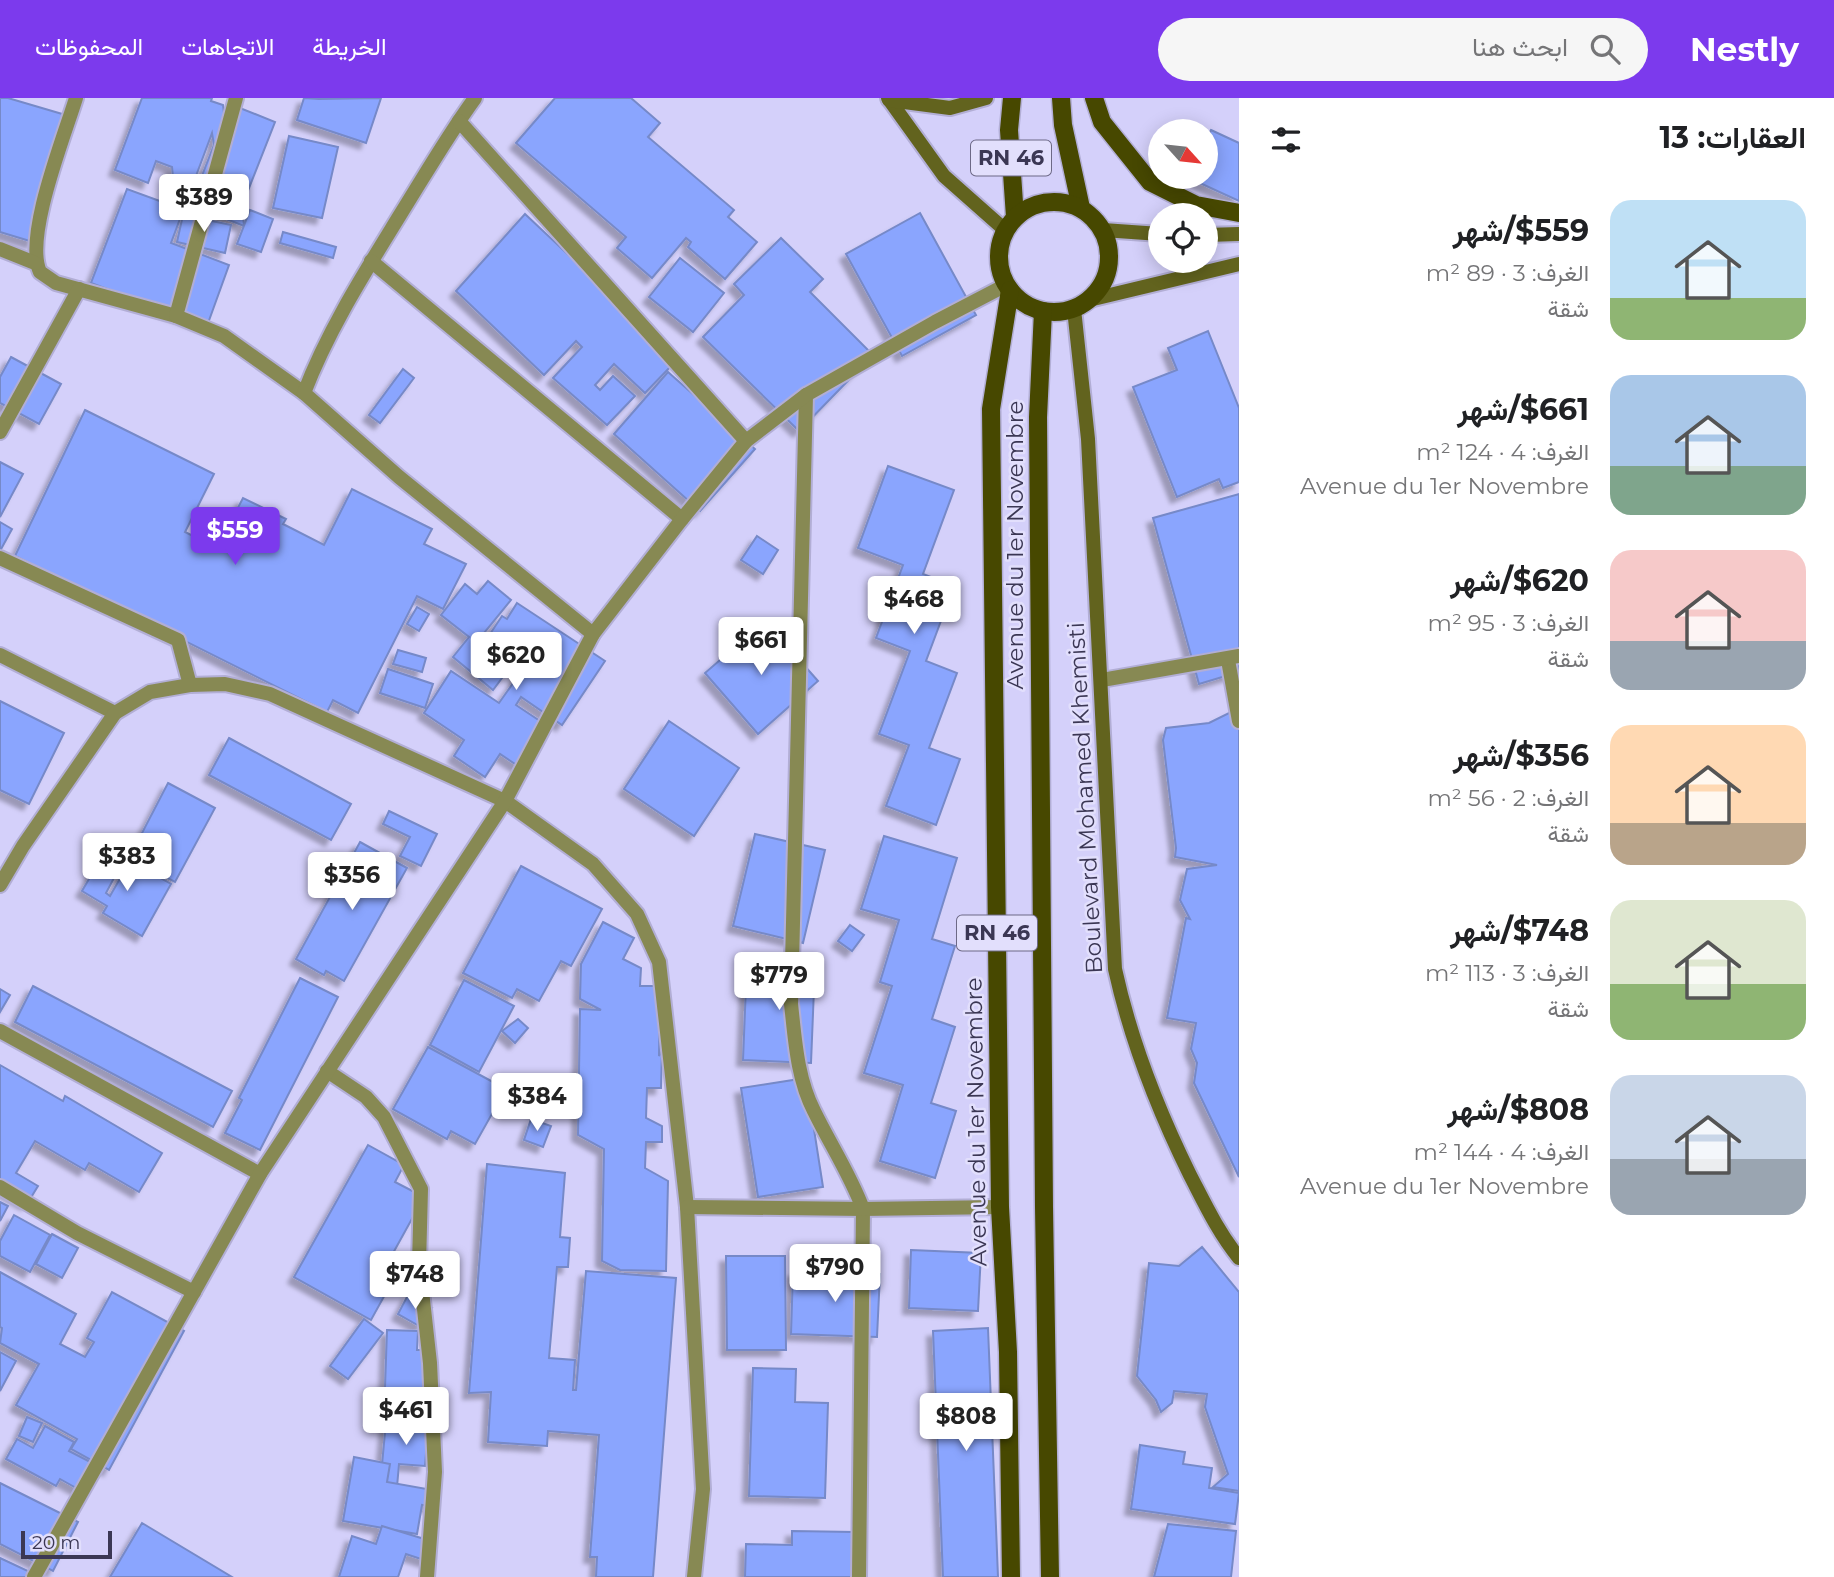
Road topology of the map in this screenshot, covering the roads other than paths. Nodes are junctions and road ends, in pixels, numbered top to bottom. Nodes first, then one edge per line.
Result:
1 (76, 98) edge
2 (236, 98) edge
3 (475, 98) edge
4 (986, 98) edge
5 (1012, 98) edge
6 (1061, 98) edge
7 (1094, 98) edge
8 (888, 99) edge
9 (458, 121) junction
10 (1081, 208) junction
11 (1239, 214) edge
12 (1010, 224) junction
13 (1103, 230) junction
14 (1148, 233) edge
15 (1239, 234) edge
16 (1218, 235) edge
17 (0, 249) edge
18 (371, 261) junction
19 (35, 263) junction
20 (1239, 264) edge
21 (1008, 288) junction
22 (79, 289) junction
23 (1082, 304) junction
24 (1043, 311) junction
25 (176, 316) junction
26 (304, 393) junction
27 (806, 395) junction
28 (0, 432) edge
29 (746, 441) junction
30 (682, 519) junction
31 (0, 558) edge
32 (593, 634) junction
33 (0, 655) edge
34 (1233, 658) edge
35 (1102, 680) junction
36 (190, 685) junction
37 (115, 713) junction
38 (1239, 721) edge
39 (505, 801) junction
40 (0, 885) edge
41 (0, 1031) edge
42 (327, 1071) junction
43 (260, 1174) junction
44 (0, 1187) edge
45 (687, 1207) junction
46 (1000, 1207) junction
47 (863, 1209) junction
48 (1239, 1258) edge
49 (194, 1292) junction
50 (34, 1577) edge
51 (427, 1577) edge
52 (694, 1577) edge
53 (859, 1577) edge
54 (1012, 1577) edge
55 (1050, 1577) edge

1 - 19 street
2 - 25 street
3 - 9 street
4 - 8 main road
5 - 12 main road, RN 46
6 - 10 main road, RN 46
7 - 11 main road
8 - 12 main road
9 - 18 street
9 - 29 street
10 - 12 main road
10 - 13 main road
12 - 21 main road
13 - 14 main road
13 - 23 main road
15 - 16 main road
17 - 19 street
18 - 26 street
18 - 30 street
19 - 22 street
20 - 23 main road
21 - 24 main road
21 - 27 street
21 - 46 main road, Avenue du 1er Novembre / RN 46
22 - 25 street
22 - 28 street
23 - 24 main road
23 - 35 main road, Boulevard Mohamed Khemisti
24 - 55 main road, Avenue du 1er Novembre / RN 46
25 - 26 street
26 - 32 street
27 - 29 street
27 - 47 street
29 - 30 street
30 - 32 street
31 - 36 street
32 - 39 street
33 - 37 street
34 - 35 street
34 - 38 street
35 - 48 main road, Boulevard Mohamed Khemisti
36 - 37 street
36 - 39 street
37 - 40 street
39 - 42 street
39 - 45 street
41 - 43 street
42 - 43 street
42 - 51 street
43 - 49 street
44 - 49 street
45 - 47 street
45 - 52 street
46 - 47 street
46 - 54 main road, Avenue du 1er Novembre / RN 46
47 - 53 street
49 - 50 street

